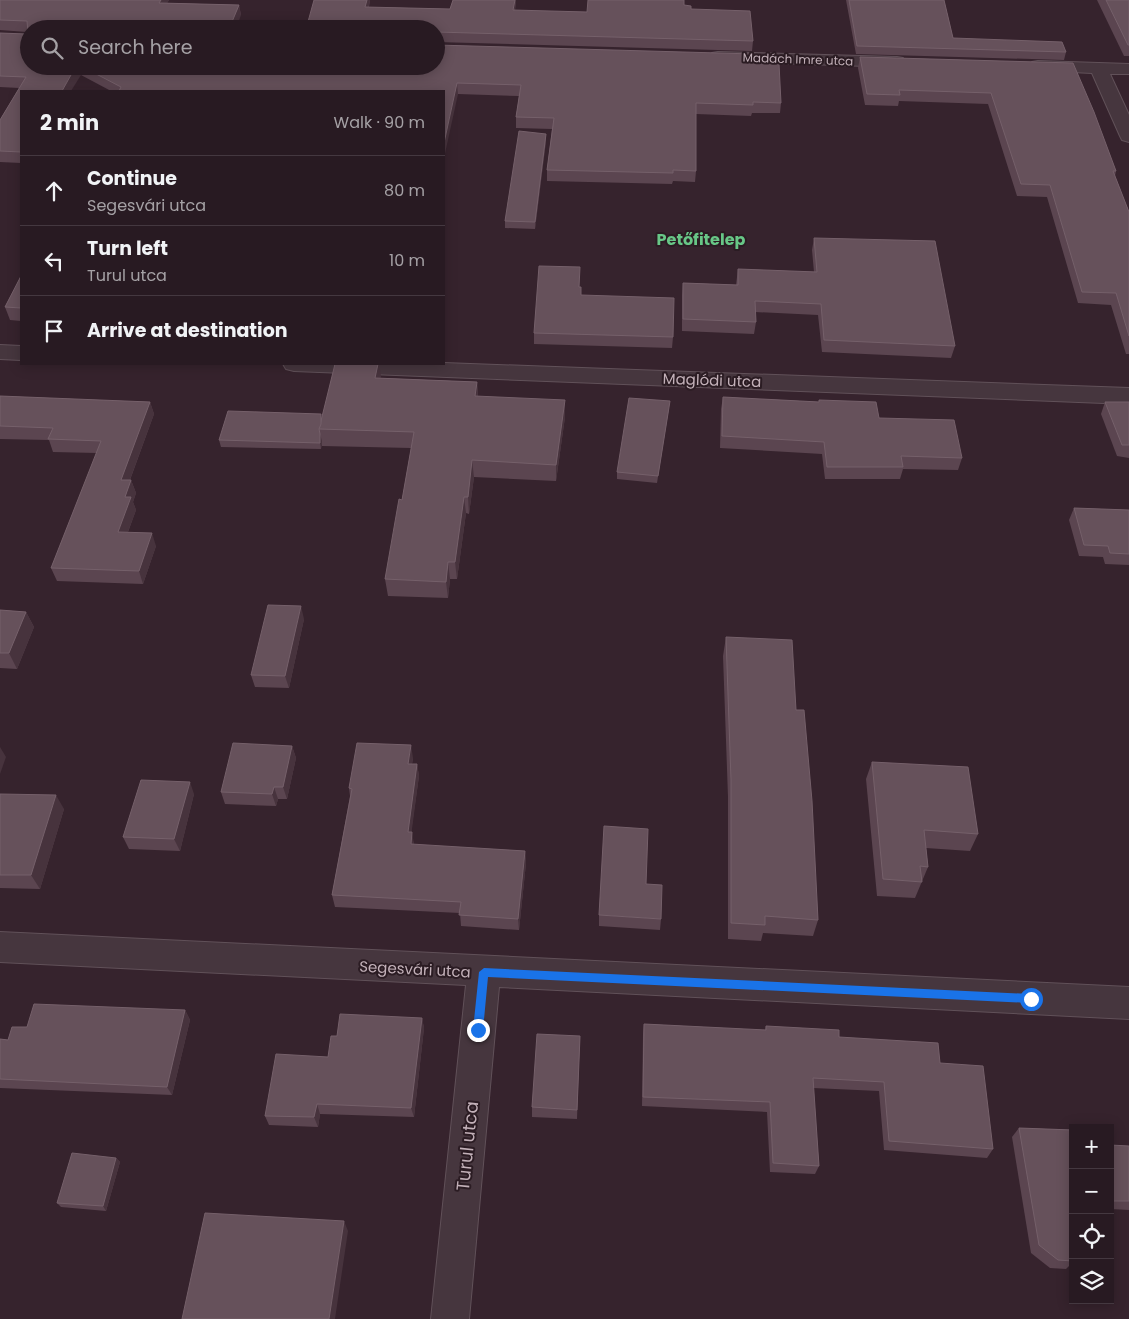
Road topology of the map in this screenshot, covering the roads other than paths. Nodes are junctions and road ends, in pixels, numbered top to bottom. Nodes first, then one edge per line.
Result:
1 (703, 56) edge
2 (911, 62) edge
3 (1020, 65) edge
4 (1099, 68) junction
5 (1129, 68) edge
6 (1129, 136) edge
7 (0, 352) edge
8 (20, 353) edge
9 (320, 365) edge
10 (1129, 396) edge
11 (0, 947) edge
12 (484, 972) junction
13 (1129, 1003) edge
14 (450, 1319) edge

1 - 2 street, Madách Imre utca
3 - 4 street
4 - 5 street
4 - 6 street
7 - 8 street
9 - 10 street, Maglódi utca
11 - 12 street, Segesvári utca
12 - 13 street, Segesvári utca
12 - 14 street, Turul utca

